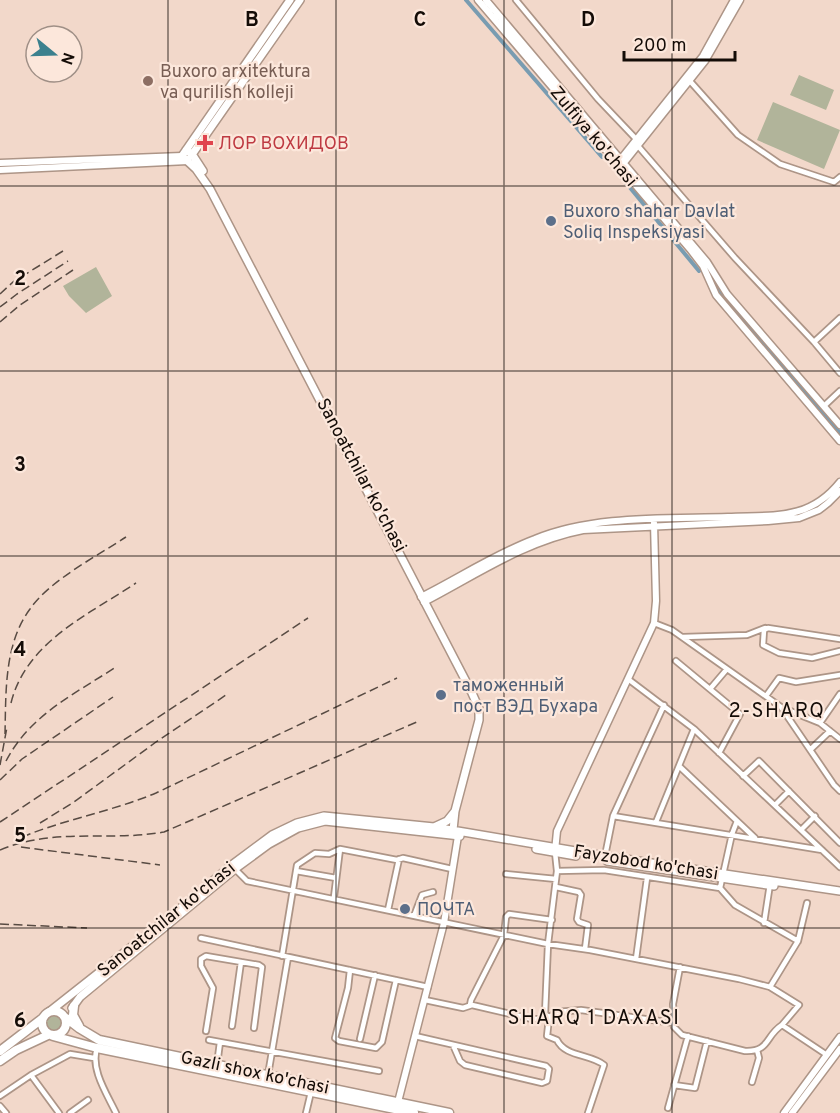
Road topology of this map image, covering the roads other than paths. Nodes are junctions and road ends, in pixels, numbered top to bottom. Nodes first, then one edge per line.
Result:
1 (290, 0) edge
2 (300, 0) edge
3 (478, 0) edge
4 (486, 0) edge
5 (516, 0) edge
6 (734, 0) edge
7 (740, 0) edge
8 (534, 61) junction
9 (689, 81) junction
10 (637, 143) junction
11 (187, 155) junction
12 (620, 163) junction
13 (0, 164) edge
14 (0, 170) edge
15 (840, 177) edge
16 (840, 318) edge
17 (814, 342) junction
18 (840, 373) edge
19 (840, 391) edge
20 (824, 406) junction
21 (838, 421) edge
22 (840, 441) edge
23 (840, 482) edge
24 (840, 491) edge
25 (654, 523) junction
26 (424, 599) junction
27 (654, 623) junction
28 (765, 628) junction
29 (683, 637) junction
30 (840, 639) edge
31 (840, 651) edge
32 (676, 662) dead end
33 (727, 669) junction
34 (840, 675) edge
35 (628, 679) junction
36 (710, 689) junction
37 (840, 694) edge
38 (766, 696) junction
39 (664, 705) junction
40 (781, 706) junction
41 (820, 723) junction
42 (694, 729) junction
43 (830, 731) junction
44 (840, 738) edge
45 (812, 749) junction
46 (719, 753) junction
47 (679, 766) junction
48 (743, 776) junction
49 (789, 791) junction
50 (840, 791) edge
51 (775, 806) junction
52 (456, 815) junction
53 (613, 816) junction
54 (815, 816) junction
55 (737, 821) junction
56 (656, 822) junction
57 (801, 830) junction
58 (434, 831) junction
59 (453, 832) junction
60 (732, 834) junction
61 (755, 838) junction
62 (811, 839) junction
63 (840, 843) edge
64 (804, 847) junction
65 (340, 849) junction
66 (555, 850) junction
67 (822, 850) junction
68 (605, 856) junction
69 (399, 859) junction
70 (840, 866) edge
71 (235, 869) junction
72 (453, 869) junction
73 (296, 871) junction
74 (557, 871) junction
75 (506, 874) dead end
76 (723, 877) junction
77 (336, 878) junction
78 (647, 878) junction
79 (556, 879) junction
80 (770, 883) junction
81 (556, 886) junction
82 (720, 888) junction
83 (293, 890) junction
84 (433, 892) dead end
85 (840, 893) edge
86 (334, 897) junction
87 (807, 903) dead end
88 (388, 910) junction
89 (179, 913) junction
90 (414, 916) junction
91 (552, 920) junction
92 (764, 922) junction
93 (444, 923) junction
94 (504, 935) junction
95 (201, 938) dead end
96 (798, 941) junction
97 (548, 944) junction
98 (251, 949) junction
99 (585, 949) junction
100 (285, 956) junction
101 (636, 959) junction
102 (241, 962) junction
103 (247, 963) junction
104 (680, 967) junction
105 (350, 970) junction
106 (375, 975) junction
107 (396, 980) junction
108 (428, 987) junction
109 (770, 987) junction
110 (425, 1000) junction
111 (470, 1005) junction
112 (74, 1006) junction
113 (46, 1015) junction
114 (548, 1017) junction
115 (66, 1018) junction
116 (674, 1023) junction
117 (783, 1025) junction
118 (232, 1026) dead end
119 (254, 1028) dead end
120 (83, 1031) junction
121 (206, 1031) dead end
122 (50, 1035) junction
123 (415, 1036) junction
124 (688, 1036) junction
125 (360, 1039) dead end
126 (209, 1040) dead end
127 (707, 1041) junction
128 (839, 1041) edge
129 (220, 1042) junction
130 (453, 1045) junction
131 (97, 1048) junction
132 (840, 1049) edge
133 (757, 1050) junction
134 (0, 1051) edge
135 (271, 1051) junction
136 (829, 1057) junction
137 (94, 1058) junction
138 (0, 1061) edge
139 (217, 1065) junction
140 (379, 1071) dead end
141 (31, 1075) junction
142 (268, 1075) junction
143 (752, 1082) dead end
144 (674, 1085) junction
145 (311, 1092) junction
146 (0, 1096) edge
147 (88, 1100) dead end
148 (398, 1102) junction
149 (0, 1106) edge
150 (668, 1108) dead end
151 (6, 1113) edge
152 (59, 1113) edge
153 (70, 1113) edge
154 (116, 1113) edge
155 (306, 1113) edge
156 (414, 1113) edge
157 (449, 1113) edge
158 (588, 1113) edge
159 (784, 1113) edge
160 (792, 1113) edge

1 - 11 main road
2 - 11 main road
3 - 8 main road, Zulfiya ko'chasi
4 - 8 main road, Zulfiya ko'chasi
5 - 10 street
6 - 10 main road
7 - 9 main road
8 - 12 main road, Zulfiya ko'chasi
9 - 10 main road
9 - 15 street
10 - 12 main road
10 - 17 street
11 - 13 main road
11 - 14 main road
11 - 26 main road, Sanoatchilar ko'chasi
12 - 20 main road, Zulfiya ko'chasi
12 - 22 main road, Zulfiya ko'chasi
16 - 17 street
17 - 18 street
19 - 20 street
20 - 21 main road, Zulfiya ko'chasi
23 - 25 main road
24 - 25 main road
25 - 26 main road
25 - 27 main road
26 - 52 main road, Sanoatchilar ko'chasi
27 - 29 street
27 - 35 main road
28 - 29 street
28 - 30 street
28 - 31 street
29 - 33 street
32 - 36 street
33 - 36 street
33 - 38 street
34 - 38 street
35 - 39 street
35 - 66 main road
36 - 46 street
37 - 41 street
38 - 40 street
39 - 42 street
39 - 53 street
40 - 41 street
40 - 45 street
41 - 43 street
42 - 46 street
42 - 47 street
43 - 44 street
43 - 45 street
45 - 50 street
46 - 48 street
47 - 55 street
47 - 56 street
48 - 49 street
48 - 51 street
49 - 51 street
49 - 54 street
51 - 57 street
52 - 58 main road
52 - 59 main road, Sanoatchilar ko'chasi
52 - 59 main road, Sanoatchilar ko'chasi
53 - 56 street
53 - 68 street
54 - 57 street
54 - 63 street
55 - 60 street
55 - 61 street
56 - 60 street
57 - 62 street
58 - 59 main road, Sanoatchilar ko'chasi
58 - 59 main road, Sanoatchilar ko'chasi
58 - 71 main road, Sanoatchilar ko'chasi
58 - 89 main road, Sanoatchilar ko'chasi
59 - 66 main road, Fayzobod ko'chasi
59 - 72 main road
60 - 61 street
60 - 76 street
61 - 64 street
62 - 64 street
62 - 67 street
64 - 67 street
65 - 69 street
65 - 73 street
65 - 77 street
66 - 68 main road, Fayzobod ko'chasi
66 - 74 street
66 - 76 main road
67 - 70 street
68 - 76 main road, Fayzobod ko'chasi
69 - 72 street
69 - 88 street
71 - 83 street
71 - 89 main road, Sanoatchilar ko'chasi
72 - 93 main road
73 - 77 street
73 - 83 street
74 - 78 street
74 - 79 street
75 - 79 street
76 - 80 main road, Fayzobod ko'chasi
76 - 82 street
77 - 86 street
78 - 82 street
78 - 101 street
79 - 81 street
80 - 85 main road, Fayzobod ko'chasi
80 - 92 street
81 - 91 street
81 - 99 street
82 - 92 street
83 - 86 street
83 - 100 street
84 - 90 street
86 - 88 street
87 - 96 street
88 - 90 street
89 - 112 main road
89 - 113 main road, Sanoatchilar ko'chasi
90 - 93 street
91 - 94 street
91 - 97 street
92 - 96 street
93 - 94 street
93 - 108 main road
94 - 97 street
94 - 111 street
95 - 98 street
96 - 109 street
97 - 99 street
97 - 114 street
98 - 100 street
98 - 103 street
99 - 101 street
100 - 105 street
100 - 135 street
101 - 104 street
102 - 103 street
102 - 118 street
102 - 121 street
103 - 119 street
104 - 109 street
104 - 116 street
105 - 106 street
105 - 107 street
106 - 107 street
106 - 125 street
107 - 108 street
108 - 110 main road
109 - 117 street
110 - 111 street
110 - 123 main road
111 - 114 street
112 - 115 main road
112 - 120 highway
113 - 115 highway
113 - 122 highway
113 - 134 highway
114 - 116 street
114 - 158 street
115 - 120 highway, Gazli shox ko'chasi
115 - 122 highway
116 - 124 street
117 - 133 street
117 - 136 street
120 - 139 highway, Gazli shox ko'chasi
122 - 131 highway, Gazli shox ko'chasi
122 - 138 highway
123 - 130 street
123 - 148 main road
124 - 127 street
124 - 144 street
126 - 129 street
127 - 133 street
127 - 144 street
128 - 136 main road
129 - 135 street
129 - 139 street
130 - 130 street
131 - 137 street
131 - 145 highway, Gazli shox ko'chasi
132 - 136 main road
133 - 143 street
135 - 140 street
135 - 142 street
136 - 159 main road
136 - 160 main road
137 - 141 street
137 - 154 street
139 - 142 highway, Gazli shox ko'chasi
141 - 146 street
141 - 152 street
142 - 148 highway, Gazli shox ko'chasi
144 - 150 street
145 - 155 street
145 - 156 highway, Gazli shox ko'chasi
147 - 153 street
148 - 157 highway, Gazli shox ko'chasi
149 - 151 street

